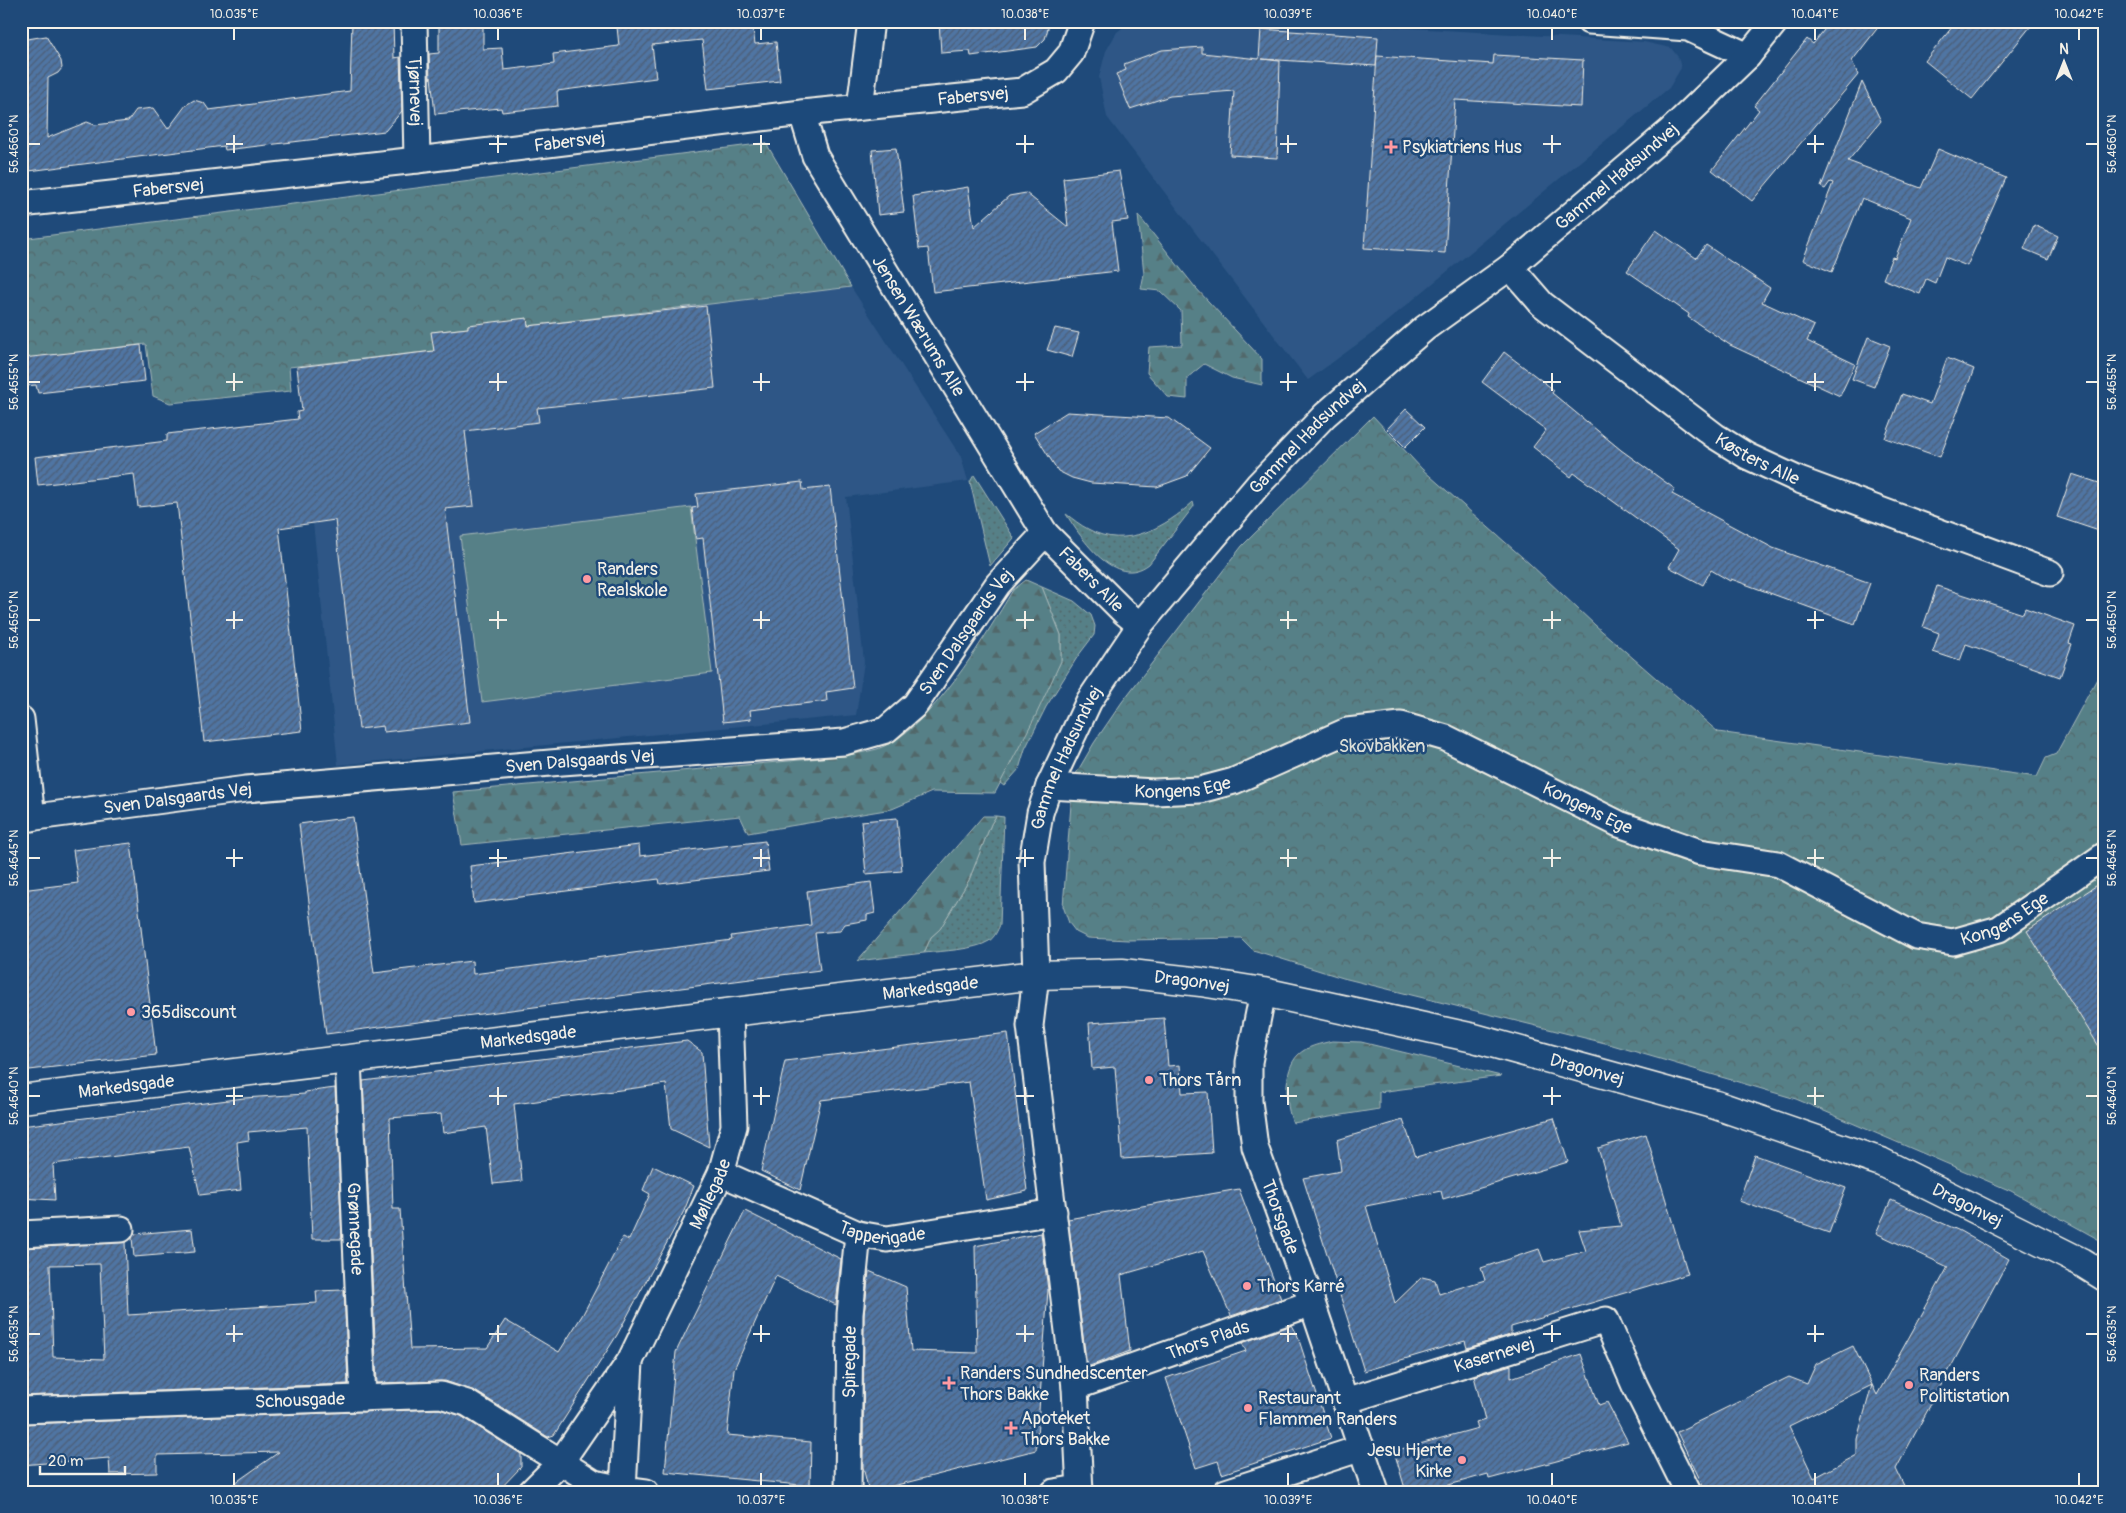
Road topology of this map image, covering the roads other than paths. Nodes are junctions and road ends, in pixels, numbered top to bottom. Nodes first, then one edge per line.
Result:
1 (414, 21) edge
2 (871, 21) edge
3 (1082, 21) edge
4 (1589, 21) edge
5 (1776, 21) edge
6 (1748, 56) junction
7 (860, 107) junction
8 (802, 113) junction
9 (418, 160) junction
10 (21, 204) edge
11 (1510, 267) junction
12 (1045, 533) junction
13 (2050, 573) dead end
14 (1140, 624) junction
15 (21, 719) edge
16 (1048, 786) junction
17 (27, 819) edge
18 (2105, 856) edge
19 (1036, 975) junction
20 (1263, 992) junction
21 (730, 1012) junction
22 (348, 1059) junction
23 (21, 1098) edge
24 (721, 1173) junction
25 (1054, 1212) junction
26 (121, 1228) dead end
27 (21, 1234) edge
28 (858, 1234) junction
29 (2105, 1276) edge
30 (1312, 1303) junction
31 (630, 1361) junction
32 (1075, 1387) junction
33 (364, 1398) junction
34 (1346, 1401) junction
35 (21, 1410) edge
36 (1362, 1448) junction
37 (560, 1463) junction
38 (1080, 1490) edge
39 (631, 1491) edge
40 (531, 1492) edge
41 (848, 1492) edge
42 (1054, 1492) edge
43 (1226, 1492) edge
44 (1376, 1492) edge
45 (1688, 1492) edge

1 - 9 street, Tjørnevej
2 - 7 street
3 - 7 street, Fabersvej
4 - 6 street
5 - 6 street, Gammel Hadsundvej
6 - 11 street, Gammel Hadsundvej
7 - 8 street, Fabersvej
8 - 9 street, Fabersvej
8 - 12 street, Jensen Wærums Alle
9 - 10 street, Fabersvej
11 - 13 street, Køsters Alle
11 - 14 street, Gammel Hadsundvej
12 - 14 street, Fabers Alle
12 - 17 street, Sven Dalsgaards Vej
14 - 16 street, Gammel Hadsundvej
15 - 17 street
16 - 18 street, Kongens Ege
16 - 19 street, Gammel Hadsundvej
19 - 20 main road, Dragonvej
19 - 21 main road, Markedsgade
19 - 25 street
20 - 29 main road, Dragonvej
20 - 30 street, Thorsgade
21 - 22 main road, Markedsgade
21 - 24 street, Møllegade
22 - 23 main road, Markedsgade
22 - 33 street, Grønnegade
24 - 28 street, Tapperigade
24 - 31 street, Møllegade
25 - 28 street, Tapperigade
25 - 32 street
26 - 27 street
28 - 41 street, Spiregade
30 - 32 street, Thors Plads
30 - 34 street, Thorsgade
31 - 37 street, Møllegade
31 - 39 street, Møllegade
32 - 38 street
33 - 35 street, Schousgade
33 - 37 street, Schousgade
34 - 36 street, Thorsgade
34 - 45 street, Kasernevej
36 - 43 street
36 - 44 street, Thorsgade
37 - 39 street, Schousgade
37 - 40 street, Møllegade
38 - 42 street

